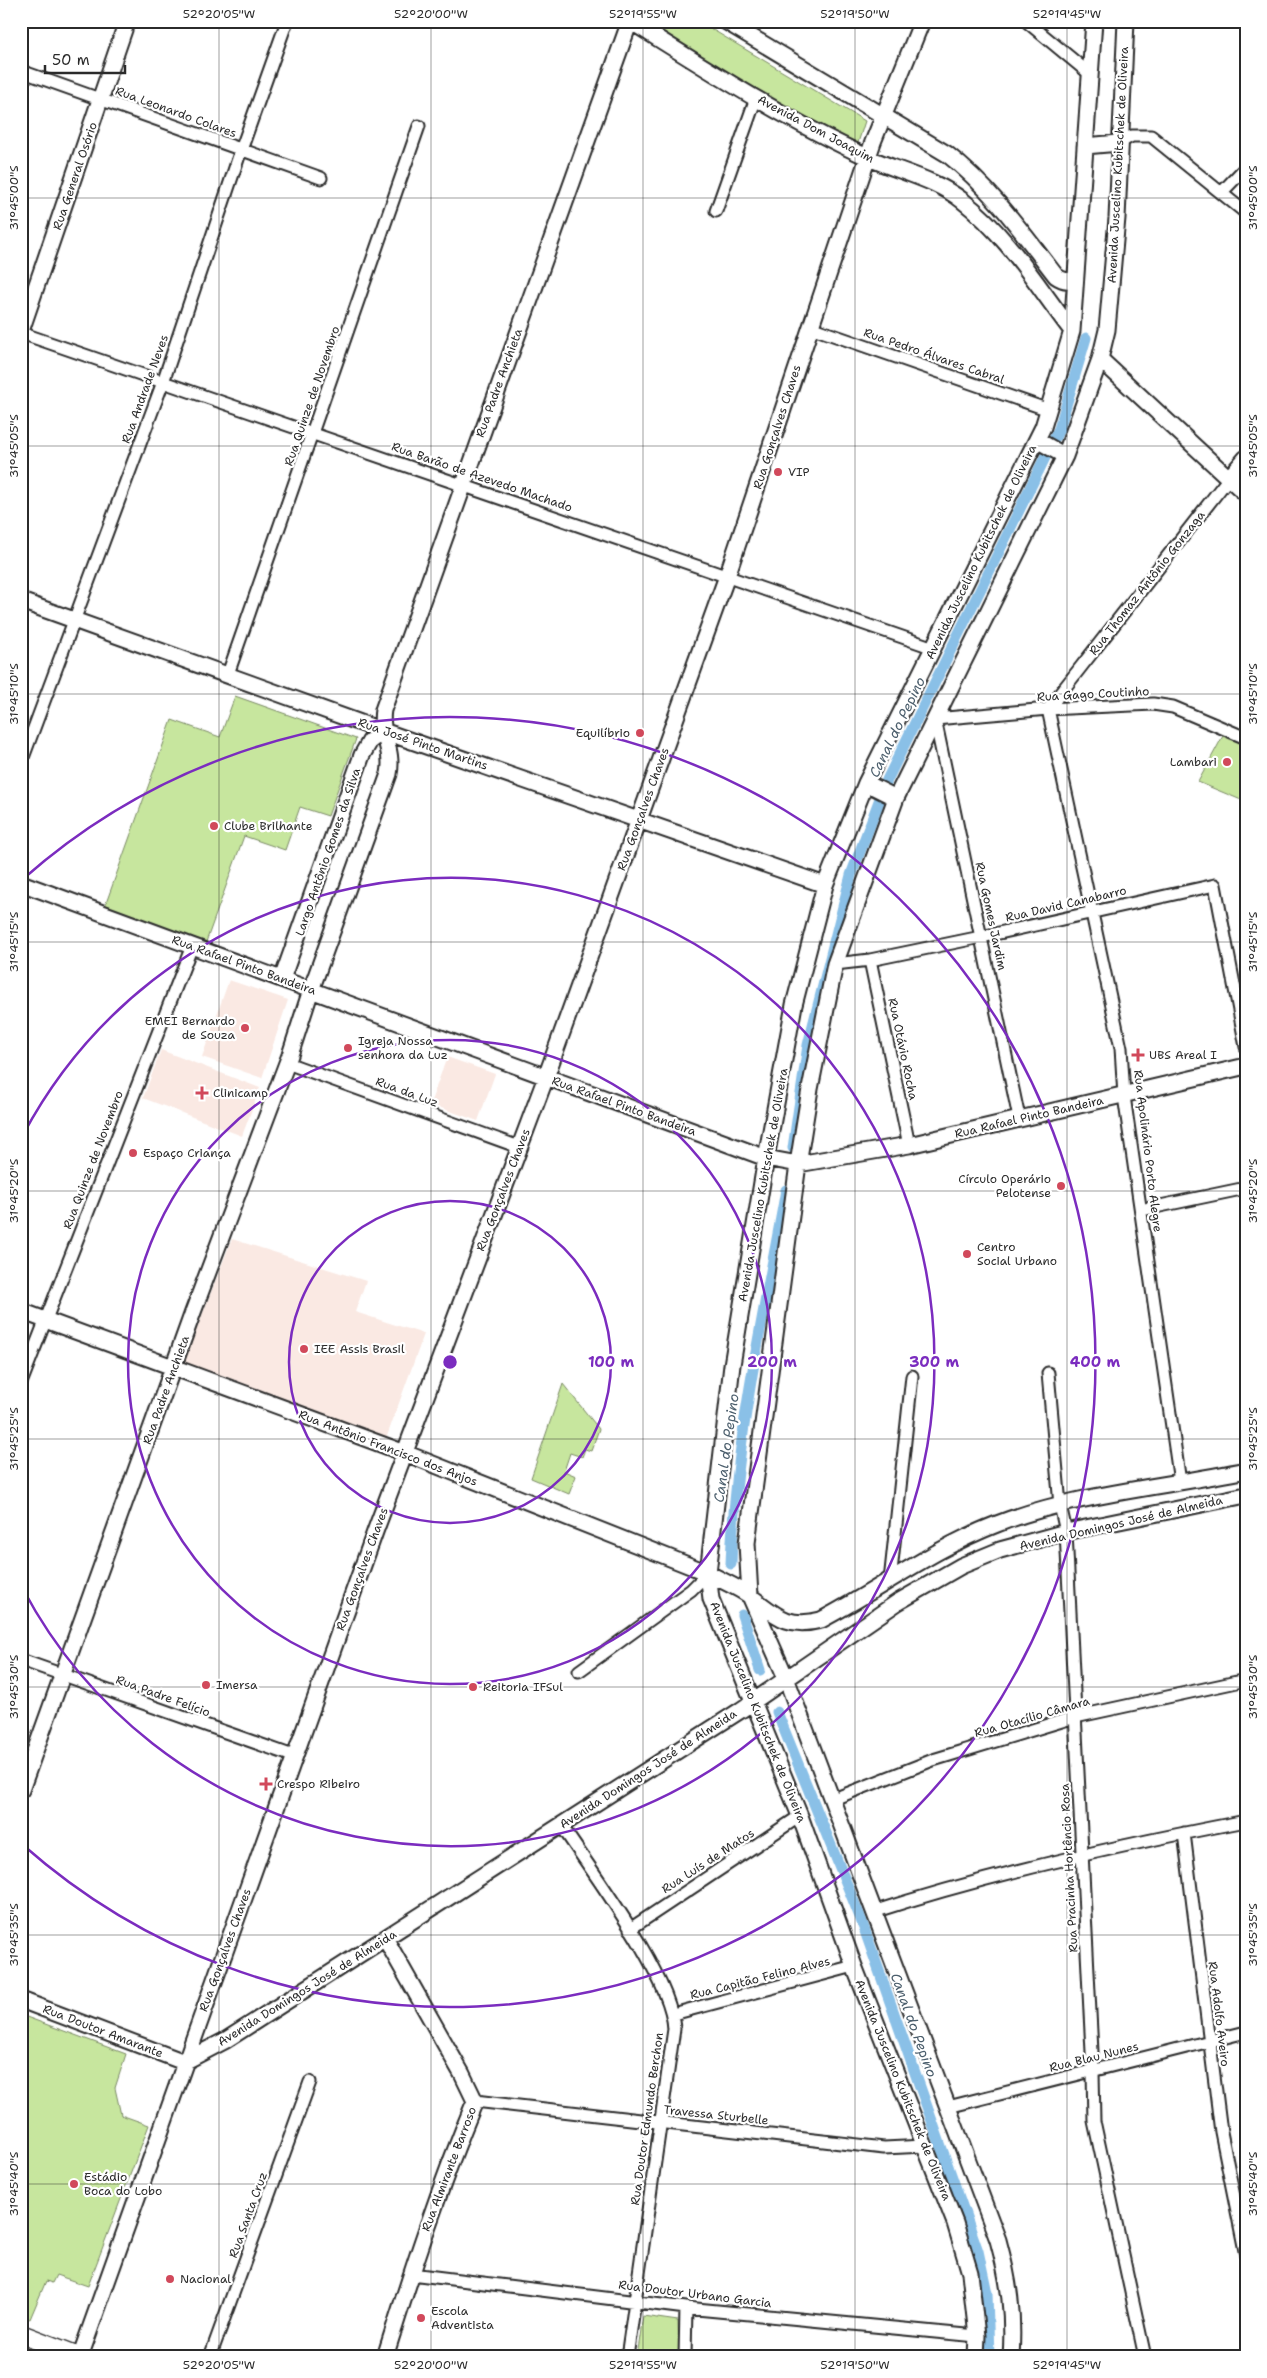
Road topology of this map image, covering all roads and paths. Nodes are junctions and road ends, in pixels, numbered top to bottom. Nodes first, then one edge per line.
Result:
1 (127, 21) edge
2 (287, 21) edge
3 (630, 21) edge
4 (725, 21) edge
5 (922, 21) edge
6 (1026, 21) edge
7 (1094, 21) edge
8 (1129, 25) edge
9 (21, 71) edge
10 (1090, 74) junction
11 (756, 98) junction
12 (102, 100) junction
13 (883, 115) junction
14 (419, 126) dead end
15 (1119, 143) junction
16 (1085, 146) junction
17 (241, 150) junction
18 (867, 157) junction
19 (1246, 167) edge
20 (321, 178) dead end
21 (1222, 192) junction
22 (716, 211) dead end
23 (1246, 213) edge
24 (1075, 278) junction
25 (810, 327) junction
26 (1072, 331) junction
27 (21, 332) edge
28 (1100, 359) junction
29 (164, 382) junction
30 (1048, 410) junction
31 (314, 433) junction
32 (1040, 442) junction
33 (1061, 454) junction
34 (1246, 458) edge
35 (1228, 479) junction
36 (463, 485) junction
37 (1246, 494) edge
38 (727, 576) junction
39 (21, 601) edge
40 (75, 620) junction
41 (934, 648) junction
42 (228, 674) junction
43 (1048, 709) junction
44 (935, 719) junction
45 (383, 731) junction
46 (1246, 738) edge
47 (362, 755) junction
48 (21, 763) edge
49 (391, 765) junction
50 (869, 784) junction
51 (893, 796) junction
52 (639, 819) junction
53 (21, 883) edge
54 (825, 885) junction
55 (1092, 912) junction
56 (981, 937) junction
57 (192, 946) junction
58 (870, 960) junction
59 (836, 964) junction
60 (282, 979) junction
61 (311, 990) junction
62 (1246, 1047) edge
63 (287, 1063) junction
64 (1246, 1066) edge
65 (546, 1077) junction
66 (1124, 1096) junction
67 (1019, 1118) junction
68 (909, 1145) junction
69 (519, 1147) junction
70 (766, 1158) junction
71 (798, 1164) junction
72 (1246, 1188) edge
73 (1141, 1210) junction
74 (21, 1311) edge
75 (46, 1320) junction
76 (174, 1368) junction
77 (1048, 1373) dead end
78 (912, 1376) dead end
79 (21, 1383) edge
80 (405, 1453) junction
81 (1245, 1473) edge
82 (1180, 1482) junction
83 (1246, 1495) edge
84 (1060, 1506) junction
85 (1066, 1532) junction
86 (708, 1573) junction
87 (890, 1581) junction
88 (750, 1596) junction
89 (21, 1660) edge
90 (579, 1671) dead end
91 (64, 1675) junction
92 (786, 1678) junction
93 (1246, 1680) edge
94 (752, 1702) junction
95 (1075, 1717) junction
96 (296, 1757) junction
97 (21, 1790) edge
98 (831, 1800) junction
99 (800, 1816) junction
100 (1246, 1821) edge
101 (561, 1825) junction
102 (1184, 1833) junction
103 (1083, 1856) junction
104 (873, 1912) junction
105 (630, 1929) junction
106 (385, 1938) junction
107 (854, 1966) junction
108 (21, 2000) edge
109 (673, 2014) junction
110 (1246, 2032) edge
111 (1208, 2042) junction
112 (184, 2062) junction
113 (1093, 2072) junction
114 (310, 2082) dead end
115 (475, 2101) junction
116 (948, 2107) junction
117 (660, 2122) junction
118 (925, 2146) junction
119 (1246, 2256) edge
120 (411, 2274) junction
121 (635, 2301) junction
122 (686, 2308) junction
123 (21, 2334) edge
124 (977, 2336) junction
125 (80, 2357) edge
126 (210, 2357) edge
127 (385, 2357) edge
128 (627, 2357) edge
129 (685, 2357) edge
130 (976, 2357) edge
131 (1011, 2357) edge
132 (1145, 2357) edge

1 - 12 main road, Rua General Osório
2 - 17 street, Rua Andrade Neves
3 - 11 main road, Avenida Dom Joaquim
3 - 36 main road, Rua Padre Anchieta
4 - 13 main road
5 - 13 main road, Rua Gonçalves Chaves
6 - 10 street
7 - 10 main road, Avenida Juscelino Kubitschek de Oliveira
8 - 15 main road, Avenida Juscelino Kubitschek de Oliveira
9 - 12 street, Rua Leonardo Colares
10 - 16 main road, Avenida Juscelino Kubitschek de Oliveira
11 - 18 main road, Avenida Dom Joaquim
11 - 22 street
12 - 17 street, Rua Leonardo Colares
12 - 27 main road, Rua General Osório
13 - 18 main road, Rua Gonçalves Chaves
13 - 24 main road
14 - 31 street, Rua Quinze de Novembro
15 - 16 main road
15 - 21 street
15 - 28 main road, Avenida Juscelino Kubitschek de Oliveira
16 - 24 main road, Avenida Juscelino Kubitschek de Oliveira
17 - 20 street, Rua Leonardo Colares
17 - 29 street, Rua Andrade Neves
18 - 25 main road, Rua Gonçalves Chaves
18 - 26 main road, Avenida Dom Joaquim
19 - 21 street
21 - 23 street
24 - 26 main road, Avenida Juscelino Kubitschek de Oliveira
25 - 30 street, Rua Pedro Álvares Cabral
25 - 38 main road, Rua Gonçalves Chaves
26 - 30 main road, Avenida Juscelino Kubitschek de Oliveira
27 - 29 street, Rua Barão de Azevedo Machado
28 - 33 main road, Avenida Juscelino Kubitschek de Oliveira
28 - 35 main road
29 - 31 street, Rua Barão de Azevedo Machado
29 - 40 street, Rua Andrade Neves
30 - 32 main road, Avenida Juscelino Kubitschek de Oliveira
31 - 36 street, Rua Barão de Azevedo Machado
31 - 42 street, Rua Quinze de Novembro
32 - 33 main road
32 - 41 main road, Avenida Juscelino Kubitschek de Oliveira
33 - 44 main road, Avenida Juscelino Kubitschek de Oliveira
34 - 35 main road, Rua Thomaz Antônio Gonzaga
35 - 37 main road
35 - 43 street, Rua Thomaz Antônio Gonzaga
36 - 38 street, Rua Barão de Azevedo Machado
36 - 45 main road, Rua Padre Anchieta
38 - 41 street, Rua Barão de Azevedo Machado
38 - 52 main road, Rua Gonçalves Chaves
39 - 40 main road, Rua José Pinto Martins
40 - 42 main road, Rua José Pinto Martins
40 - 48 street, Rua Andrade Neves
41 - 50 main road, Avenida Juscelino Kubitschek de Oliveira
42 - 45 main road, Rua José Pinto Martins
43 - 44 street, Rua Gago Coutinho
43 - 46 street, Rua Gago Coutinho
43 - 55 street, Rua Apolinário Porto Alegre
44 - 51 main road, Avenida Juscelino Kubitschek de Oliveira
44 - 56 street, Rua Gomes Jardim
45 - 47 main road, Largo Antônio Gomes da Silva
45 - 49 main road, Rua Padre Anchieta
45 - 52 main road, Rua José Pinto Martins
47 - 49 main road
47 - 60 main road, Largo Antônio Gomes da Silva
49 - 61 main road
50 - 51 main road
50 - 54 main road, Avenida Juscelino Kubitschek de Oliveira
51 - 59 main road, Avenida Juscelino Kubitschek de Oliveira
52 - 54 main road, Rua José Pinto Martins
52 - 65 main road, Rua Gonçalves Chaves
53 - 57 main road, Rua Rafael Pinto Bandeira
54 - 70 main road, Avenida Juscelino Kubitschek de Oliveira
55 - 56 street, Rua David Canabarro
55 - 62 street, Rua David Canabarro
55 - 66 street, Rua Apolinário Porto Alegre
56 - 58 street, Rua David Canabarro
56 - 67 street, Rua Gomes Jardim
57 - 60 main road, Rua Rafael Pinto Bandeira
57 - 75 street, Rua Quinze de Novembro
58 - 59 street, Rua David Canabarro
58 - 68 street, Rua Otávio Rocha
59 - 71 main road, Avenida Juscelino Kubitschek de Oliveira
60 - 61 main road, Rua Rafael Pinto Bandeira
61 - 63 main road, Rua Padre Anchieta
61 - 65 main road, Rua Rafael Pinto Bandeira
63 - 69 street, Rua da Luz
63 - 76 main road, Rua Padre Anchieta
64 - 66 main road, Rua Rafael Pinto Bandeira
65 - 69 main road, Rua Gonçalves Chaves
65 - 70 main road, Rua Rafael Pinto Bandeira
66 - 67 main road, Rua Rafael Pinto Bandeira
66 - 73 street, Rua Apolinário Porto Alegre
67 - 68 main road, Rua Rafael Pinto Bandeira
68 - 71 main road, Rua Rafael Pinto Bandeira
69 - 80 main road, Rua Gonçalves Chaves
70 - 71 main road, Rua Rafael Pinto Bandeira
70 - 86 main road, Avenida Juscelino Kubitschek de Oliveira
71 - 88 main road, Avenida Juscelino Kubitschek de Oliveira
72 - 73 street
73 - 82 street, Rua Apolinário Porto Alegre
74 - 75 main road, Rua Antônio Francisco dos Anjos
75 - 76 main road, Rua Antônio Francisco dos Anjos
75 - 79 street, Rua Quinze de Novembro
76 - 80 main road, Rua Antônio Francisco dos Anjos
76 - 91 main road, Rua Padre Anchieta
77 - 84 street, Rua Pracinha Hortêncio Rosa
78 - 87 street
80 - 86 main road, Rua Antônio Francisco dos Anjos
80 - 96 main road, Rua Gonçalves Chaves
81 - 82 main road, Avenida Domingos José de Almeida
82 - 84 main road, Avenida Domingos José de Almeida
83 - 85 main road, Avenida Domingos José de Almeida
84 - 85 street, Rua Pracinha Hortêncio Rosa
84 - 87 main road, Avenida Domingos José de Almeida
85 - 92 main road, Avenida Domingos José de Almeida
85 - 95 street, Rua Pracinha Hortêncio Rosa
86 - 88 main road, Rua Antônio Francisco dos Anjos
86 - 90 street
86 - 94 main road, Avenida Juscelino Kubitschek de Oliveira
87 - 88 main road, Avenida Domingos José de Almeida
88 - 92 main road, Avenida Juscelino Kubitschek de Oliveira
89 - 91 street, Rua Padre Felício
91 - 96 street, Rua Padre Felício
91 - 97 main road, Rua Padre Anchieta
92 - 94 main road, Avenida Domingos José de Almeida
92 - 98 main road, Avenida Juscelino Kubitschek de Oliveira
93 - 95 street, Rua Otacílio Câmara
94 - 99 main road, Avenida Juscelino Kubitschek de Oliveira
94 - 101 main road, Avenida Domingos José de Almeida
95 - 98 street, Rua Otacílio Câmara
95 - 103 street, Rua Pracinha Hortêncio Rosa
96 - 112 main road, Rua Gonçalves Chaves
98 - 104 main road, Avenida Juscelino Kubitschek de Oliveira
99 - 105 street, Rua Luís de Matos
99 - 107 main road, Avenida Juscelino Kubitschek de Oliveira
100 - 102 street
101 - 105 street, Rua Doutor Edmundo Berchon
101 - 106 main road, Avenida Domingos José de Almeida
102 - 103 street
102 - 111 street, Rua Adolfo Aveiro
103 - 104 street
103 - 113 street, Rua Pracinha Hortêncio Rosa
104 - 116 main road, Avenida Juscelino Kubitschek de Oliveira
105 - 109 street, Rua Doutor Edmundo Berchon
106 - 112 main road, Avenida Domingos José de Almeida
106 - 115 main road, Rua Almirante Barroso
107 - 109 street, Rua Capitão Felino Alves
107 - 118 main road, Avenida Juscelino Kubitschek de Oliveira
108 - 112 main road, Rua Doutor Amarante
109 - 117 street, Rua Doutor Edmundo Berchon
110 - 111 street, Rua Blau Nunes
111 - 113 street, Rua Blau Nunes
111 - 119 street, Rua Adolfo Aveiro
112 - 125 main road, Rua Gonçalves Chaves
113 - 116 street, Rua Blau Nunes
113 - 132 street, Rua Pracinha Hortêncio Rosa
114 - 126 street, Rua Santa Cruz
115 - 117 street, Travessa Sturbelle
115 - 120 main road, Rua Almirante Barroso
116 - 131 main road, Avenida Juscelino Kubitschek de Oliveira
117 - 118 street, Travessa Sturbelle
117 - 121 street, Rua Doutor Edmundo Berchon
118 - 124 main road, Avenida Juscelino Kubitschek de Oliveira
120 - 121 street, Rua Doutor Urbano Garcia
120 - 127 main road, Rua Almirante Barroso
121 - 122 street, Rua Doutor Urbano Garcia
121 - 128 street, Rua Doutor Edmundo Berchon
122 - 124 street, Rua Doutor Urbano Garcia
122 - 129 street
123 - 125 main road
124 - 130 main road, Avenida Juscelino Kubitschek de Oliveira

